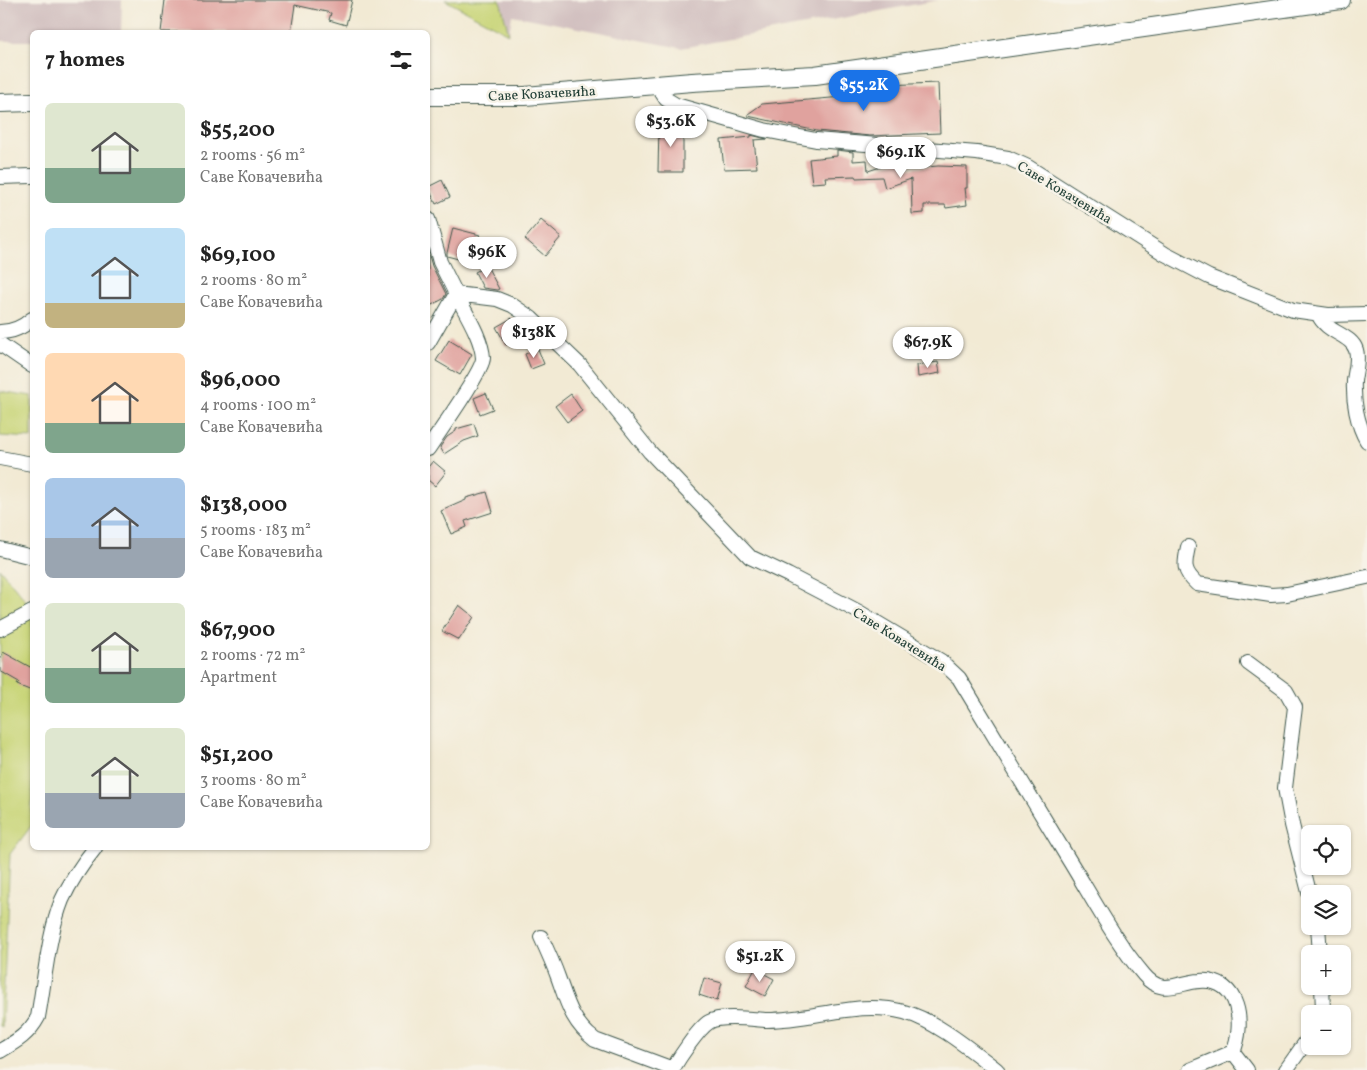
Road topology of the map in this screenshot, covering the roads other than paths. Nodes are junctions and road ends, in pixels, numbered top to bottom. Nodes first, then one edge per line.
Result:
1 (1341, 0) edge
2 (657, 85) junction
3 (430, 96) edge
4 (30, 102) edge
5 (0, 103) edge
6 (30, 176) edge
7 (0, 177) edge
8 (430, 226) edge
9 (456, 294) junction
10 (1318, 314) junction
11 (1367, 314) edge
12 (30, 321) edge
13 (0, 332) edge
14 (430, 340) edge
15 (0, 344) edge
16 (30, 365) edge
17 (1367, 441) edge
18 (430, 446) edge
19 (0, 458) edge
20 (30, 464) edge
21 (1188, 547) dead end
22 (0, 549) edge
23 (30, 556) edge
24 (1367, 577) edge
25 (30, 613) edge
26 (0, 629) edge
27 (1248, 663) dead end
28 (94, 850) edge
29 (1307, 885) edge
30 (541, 937) dead end
31 (1301, 1049) edge
32 (0, 1051) edge
33 (1233, 1052) junction
34 (672, 1069) edge
35 (997, 1070) edge
36 (1190, 1070) edge
37 (1247, 1070) edge
38 (1286, 1070) edge

1 - 2 main road, Саве Ковачевића
2 - 3 main road, Саве Ковачевића
2 - 10 street, Саве Ковачевића
4 - 5 main road
6 - 7 street
8 - 9 street
9 - 14 street
9 - 18 street
9 - 33 street, Саве Ковачевића
10 - 11 street, Саве Ковачевића
10 - 17 street
12 - 13 street
15 - 16 street
19 - 20 street
21 - 24 street
22 - 23 street
25 - 26 street
27 - 29 street
28 - 32 street
30 - 34 street
31 - 38 street
33 - 36 street
33 - 37 street
34 - 35 street

